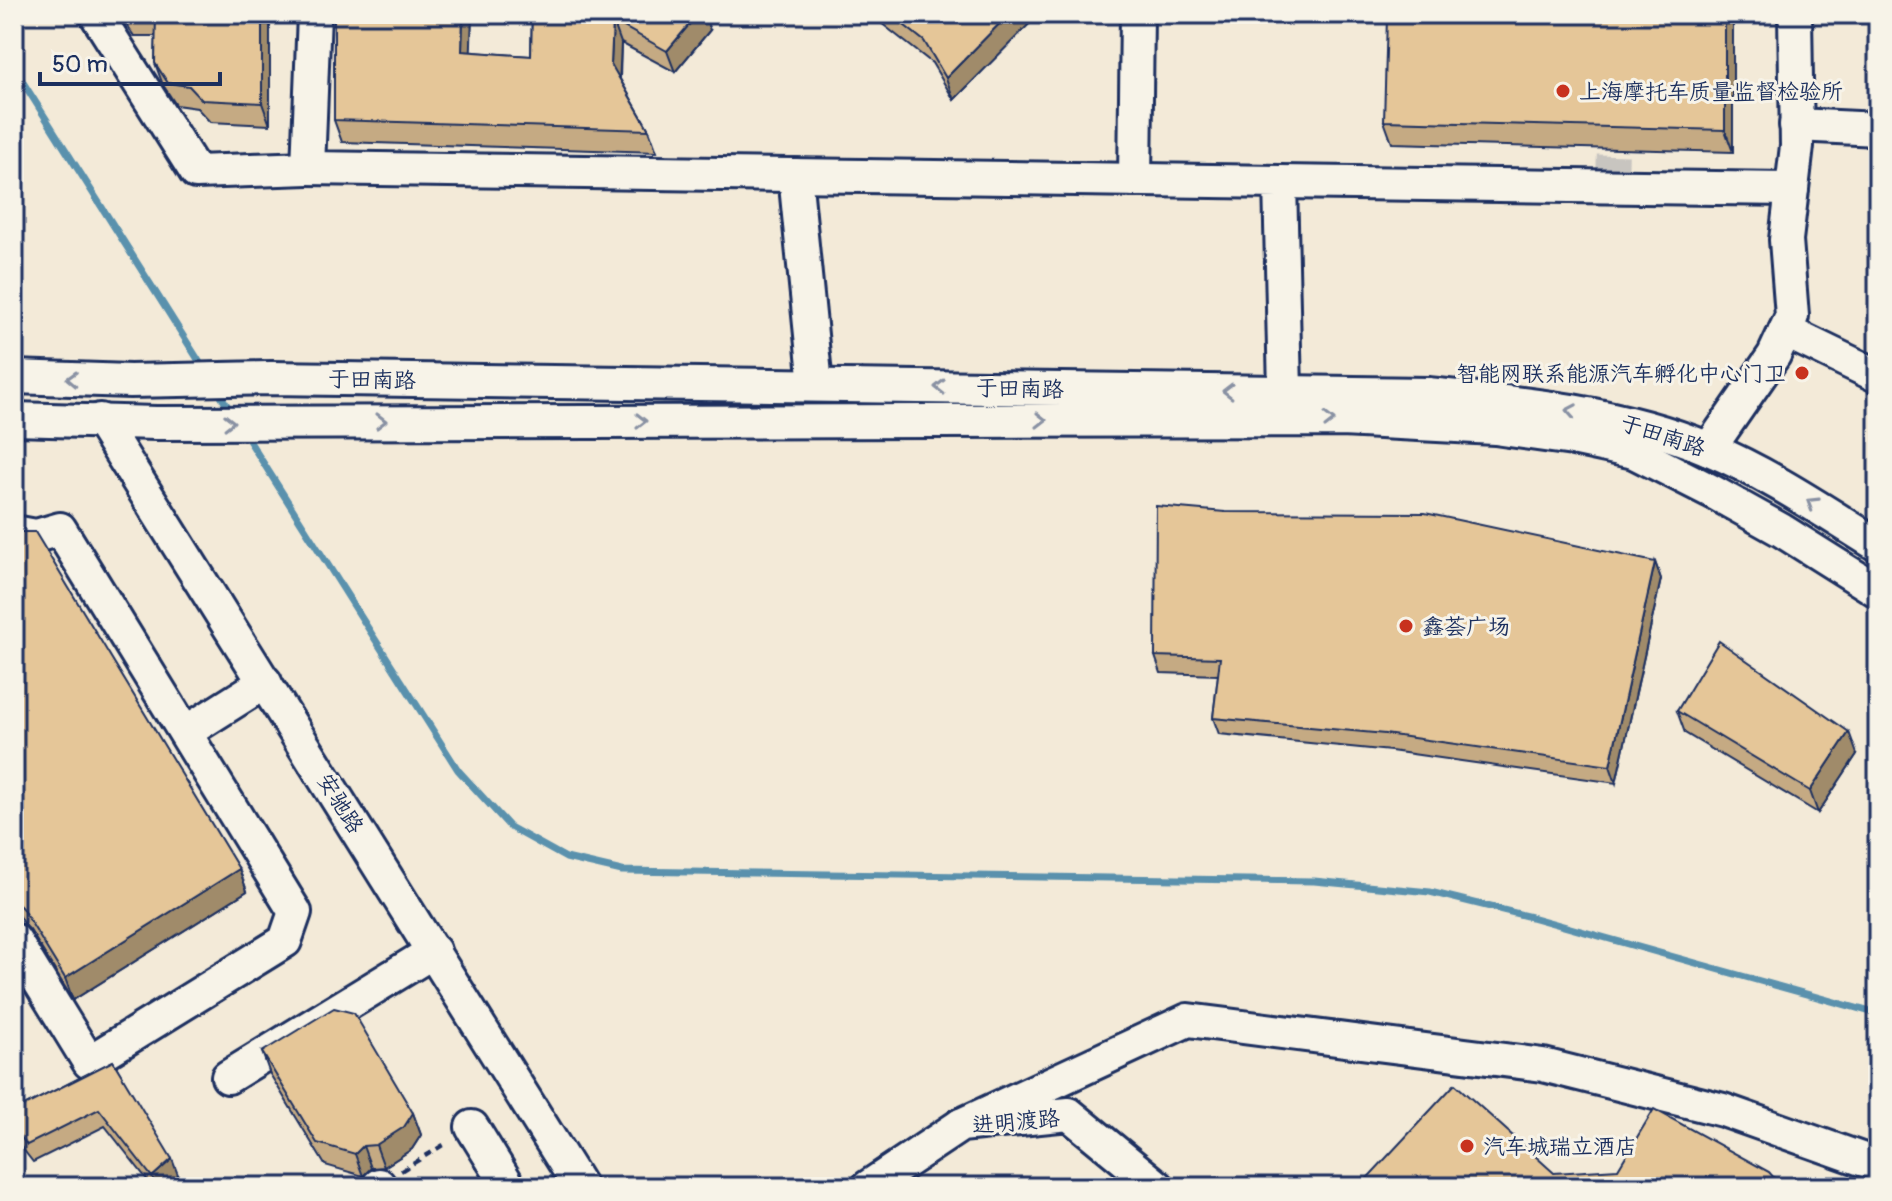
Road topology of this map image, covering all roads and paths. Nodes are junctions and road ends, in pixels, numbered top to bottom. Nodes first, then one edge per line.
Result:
1 (96, 14) edge
2 (314, 14) edge
3 (1137, 14) edge
4 (1795, 14) edge
5 (1796, 125) junction
6 (1878, 129) edge
7 (308, 168) junction
8 (795, 175) junction
9 (1135, 180) junction
10 (1280, 182) junction
11 (1792, 189) junction
12 (1785, 331) junction
13 (1878, 376) edge
14 (14, 377) edge
15 (816, 385) junction
16 (1285, 391) junction
17 (1158, 405) junction
18 (14, 419) edge
19 (100, 420) junction
20 (1709, 449) junction
21 (14, 532) edge
22 (1878, 545) edge
23 (1878, 591) edge
24 (265, 682) junction
25 (186, 732) junction
26 (14, 940) edge
27 (434, 951) junction
28 (228, 1077) dead end
29 (961, 1125) junction
30 (472, 1127) dead end
31 (1878, 1165) edge
32 (509, 1187) edge
33 (580, 1187) edge
34 (868, 1187) edge
35 (1158, 1187) edge

1 - 7 street
2 - 7 street
3 - 9 street
4 - 5 street
5 - 6 street
5 - 11 street
7 - 8 street
8 - 9 street
8 - 15 street
9 - 10 street
10 - 11 street
10 - 16 street
11 - 12 street
12 - 13 street
12 - 20 street
15 -> 14 street, 于田南路
17 -> 15 street, 于田南路
16 -> 17 street, 于田南路
20 -> 16 street, 于田南路
19 -> 17 street, 于田南路
17 -> 23 street, 于田南路
18 - 19 street, 于田南路
19 - 24 street, 安驰路
22 -> 20 street, 于田南路
21 - 25 street
24 - 25 street
24 - 27 street, 安驰路
25 - 26 street
27 - 28 street
27 - 33 street, 安驰路
29 - 31 street
29 - 34 street, 进明渡路
29 - 35 street, 进明渡路
30 - 32 street

